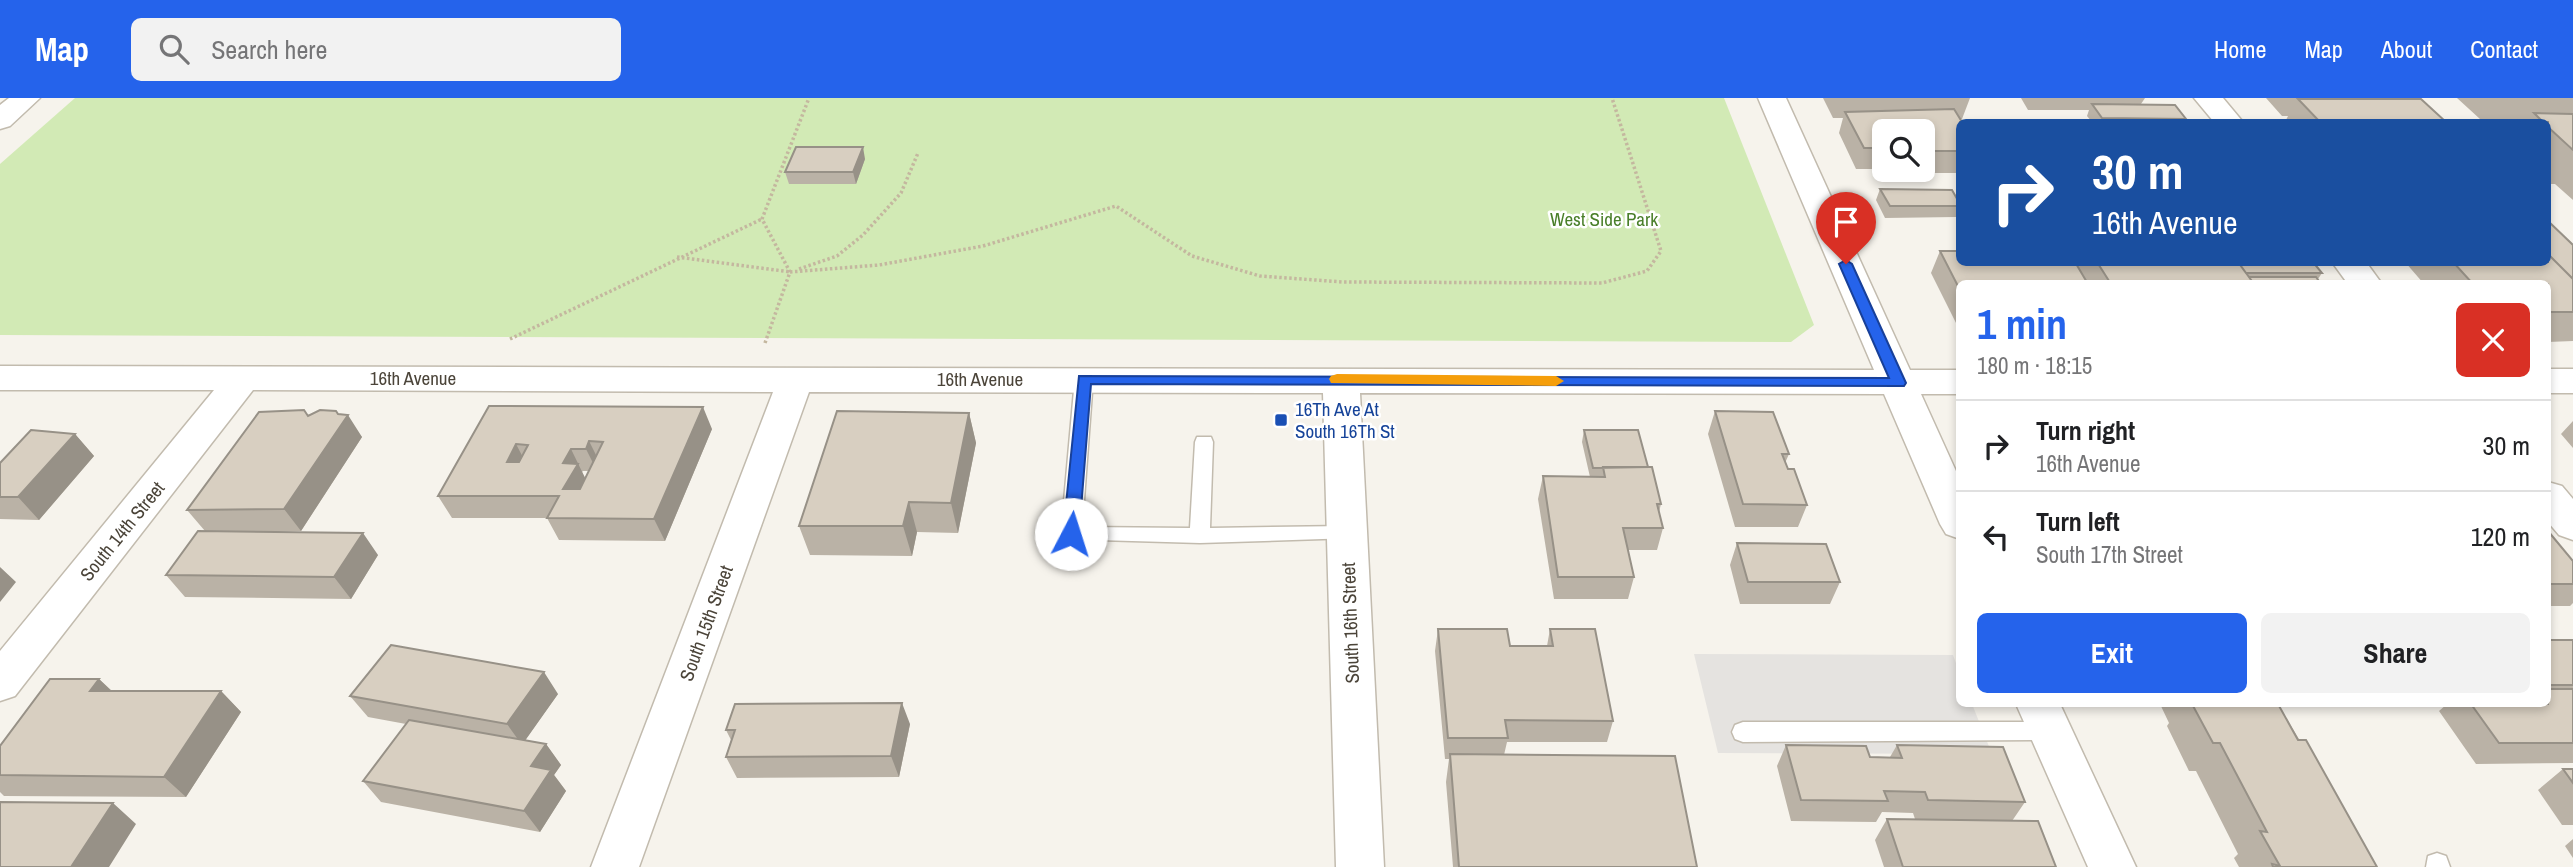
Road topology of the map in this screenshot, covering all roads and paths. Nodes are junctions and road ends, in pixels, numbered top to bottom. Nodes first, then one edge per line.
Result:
1 (26, 98) edge
2 (808, 98) edge
3 (1612, 98) edge
4 (1772, 98) edge
5 (2208, 98) edge
6 (2226, 119) edge
7 (0, 120) edge
8 (918, 153) dead end
9 (762, 219) junction
10 (677, 257) junction
11 (2351, 266) edge
12 (790, 272) junction
13 (2363, 280) edge
14 (500, 344) dead end
15 (764, 345) dead end
16 (0, 378) edge
17 (244, 378) junction
18 (796, 379) junction
19 (1084, 379) junction
20 (1341, 379) junction
21 (2551, 381) edge
22 (2573, 381) edge
23 (1956, 382) edge
24 (1899, 383) junction
25 (1204, 442) dead end
26 (2551, 499) edge
27 (1956, 515) edge
28 (2573, 525) edge
29 (1346, 533) junction
30 (1200, 536) junction
31 (0, 683) edge
32 (2044, 717) edge
33 (1744, 732) dead end
34 (615, 867) edge
35 (1360, 867) edge
36 (2112, 867) edge

1 - 7 street
2 - 9 path
3 - 12 path
4 - 24 street
5 - 6 street
8 - 12 path
9 - 10 path
9 - 12 path
10 - 12 path
10 - 14 path
11 - 13 street
12 - 15 path
16 - 17 street, 16th Avenue
17 - 18 street, 16th Avenue
17 - 31 street, South 14th Street
18 - 19 street, 16th Avenue
18 - 34 street, South 15th Street
19 - 20 street, 16th Avenue
19 - 30 lane
20 - 24 street, 16th Avenue
20 - 29 street, South 16th Street
21 - 22 street
23 - 24 street, 16th Avenue
24 - 27 street
25 - 30 lane
26 - 28 street
29 - 30 lane
29 - 35 street, South 16th Street
32 - 33 lane
32 - 36 street

